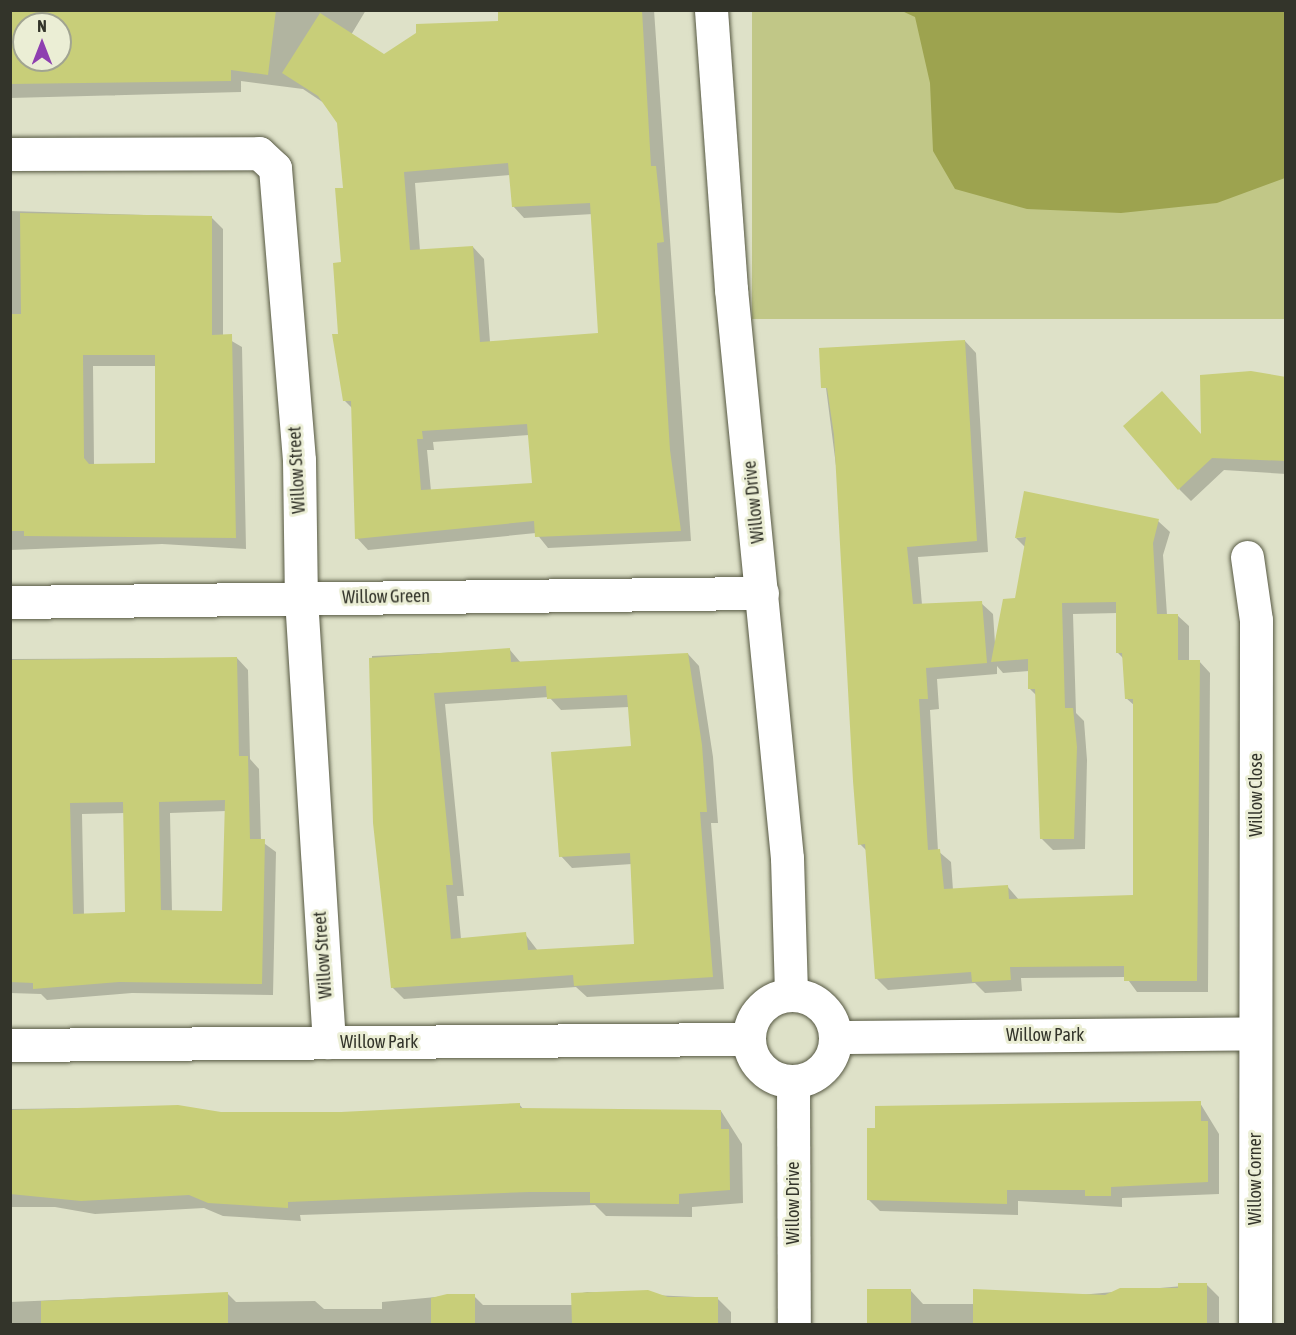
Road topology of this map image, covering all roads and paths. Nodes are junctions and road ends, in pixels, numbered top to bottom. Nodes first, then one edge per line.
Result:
1 (711, 10) edge
2 (10, 154) edge
3 (1247, 558) dead end
4 (762, 593) junction
5 (301, 598) junction
6 (10, 602) edge
7 (791, 994) junction
8 (1254, 1034) junction
9 (836, 1037) junction
10 (748, 1038) junction
11 (329, 1042) junction
12 (10, 1045) edge
13 (792, 1082) junction
14 (794, 1324) edge
15 (1255, 1324) edge

1 - 4 street, Willow Drive
2 - 5 street, Willow Street
3 - 8 street, Willow Close
4 - 5 street, Willow Green
4 - 7 street, Willow Drive
5 - 6 street, Willow Green
5 - 11 street, Willow Street
7 - 9 street
7 - 10 street
8 - 9 street, Willow Park
8 - 15 street, Willow Corner
9 - 13 street
10 - 11 street, Willow Park
10 - 13 street
11 - 12 street, Willow Park
13 - 14 street, Willow Drive

